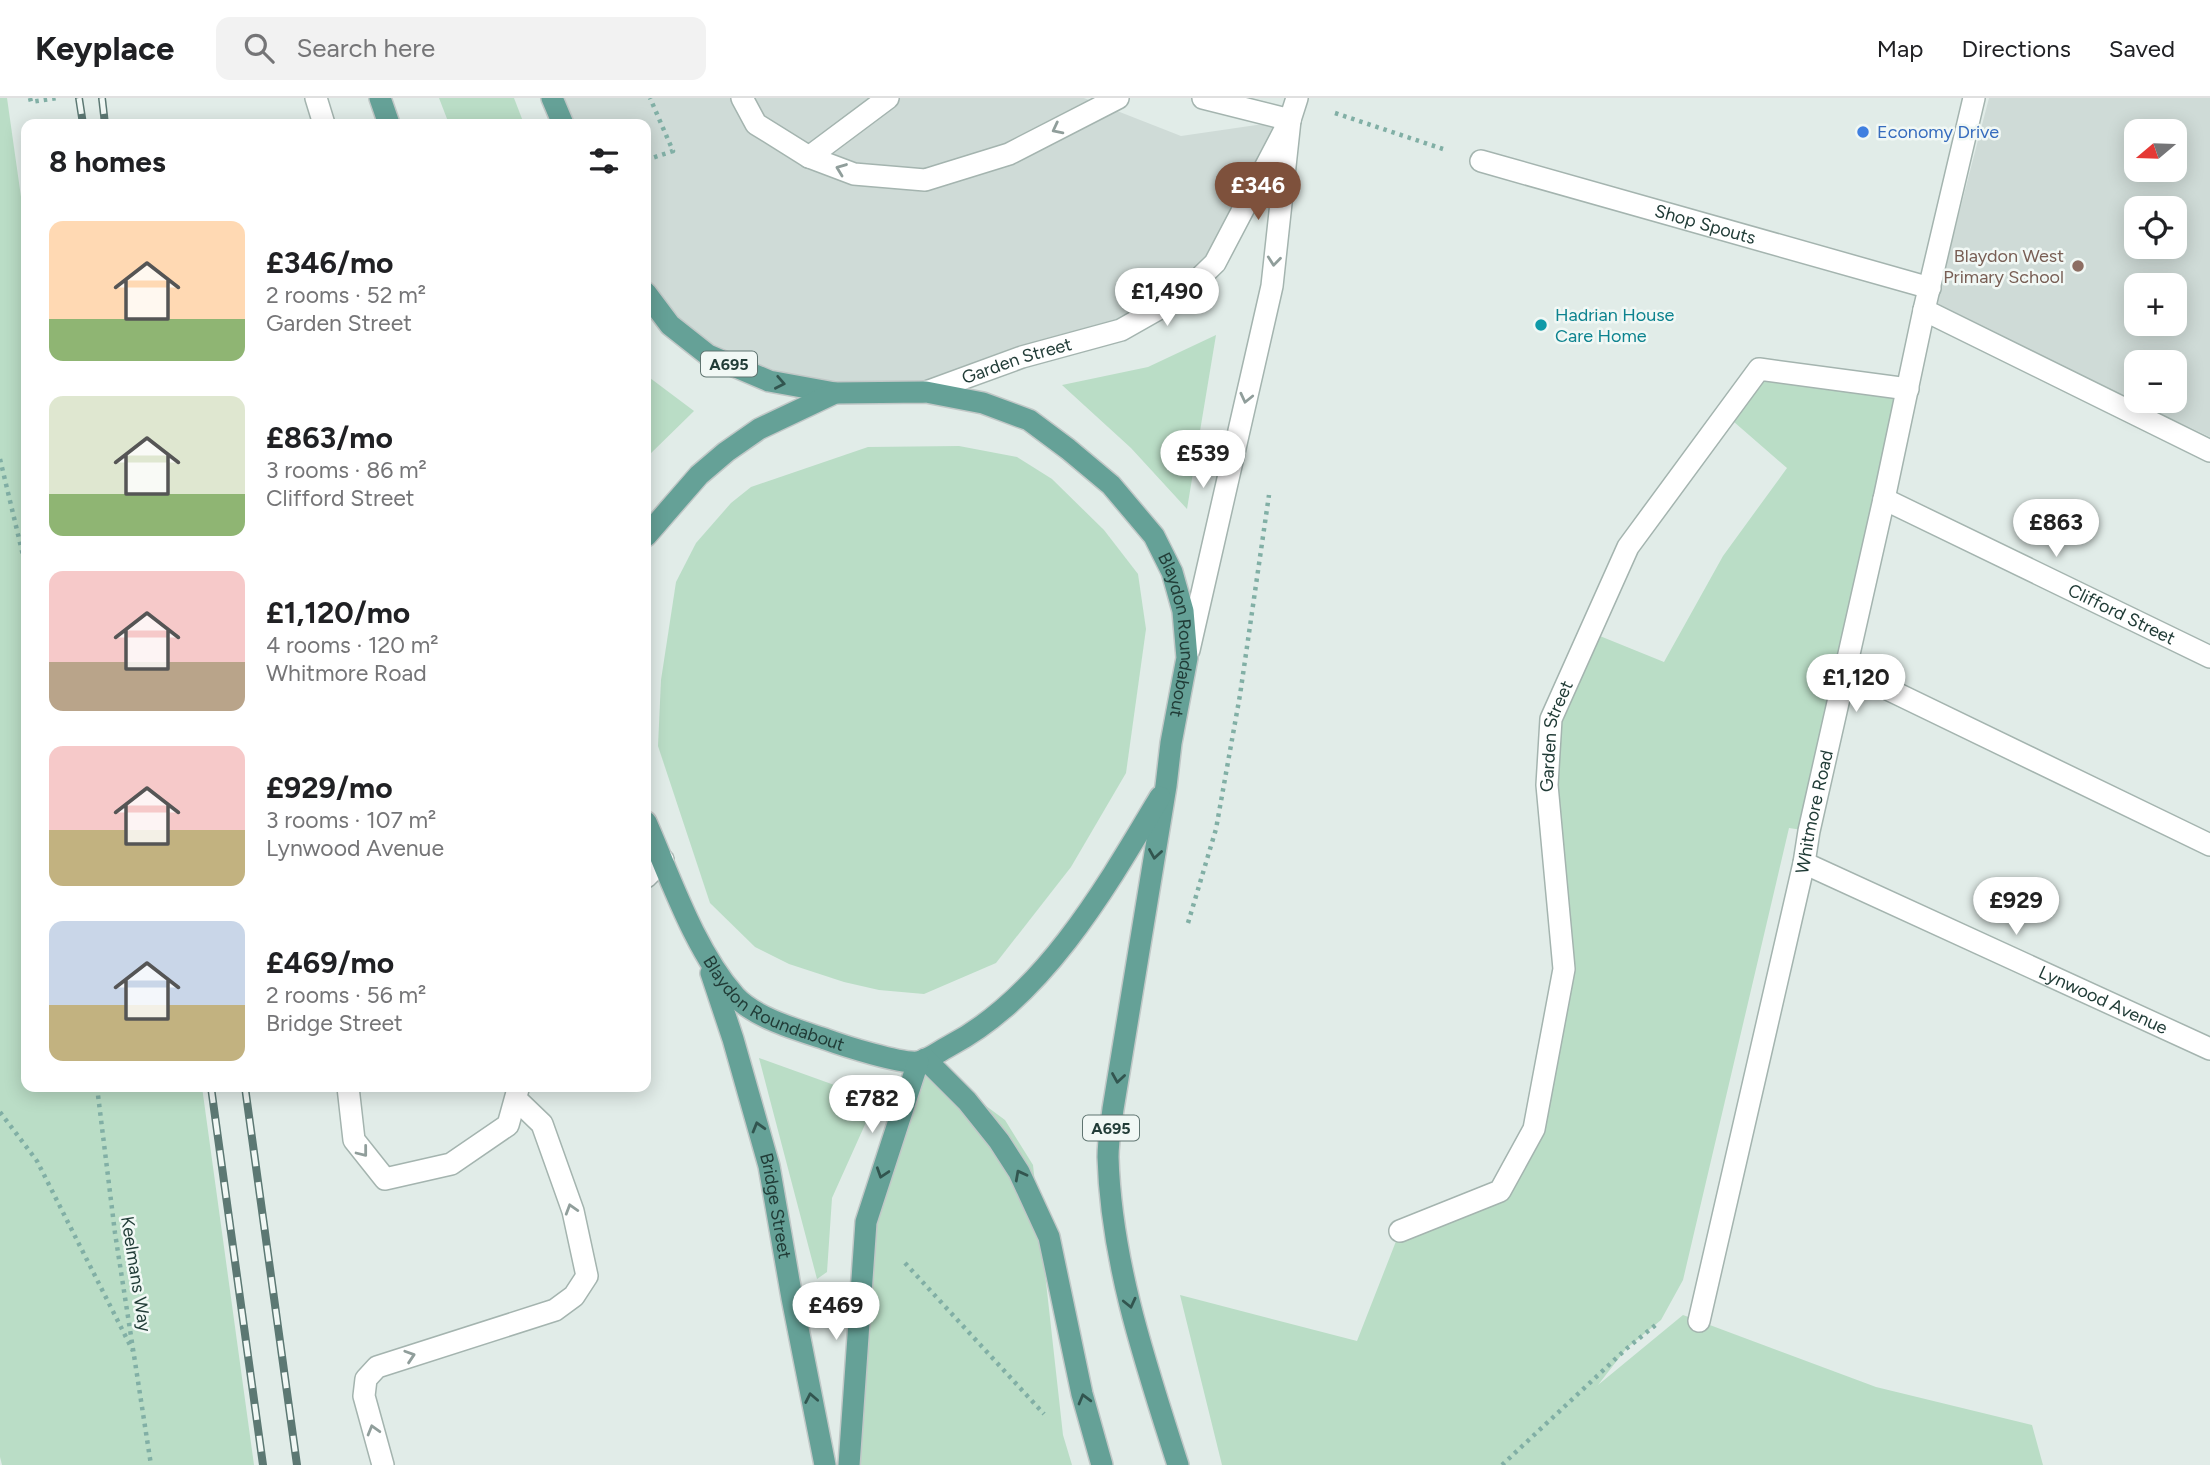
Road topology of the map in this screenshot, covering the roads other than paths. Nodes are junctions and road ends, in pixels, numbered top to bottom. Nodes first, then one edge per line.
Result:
1 (316, 98) edge
2 (380, 98) edge
3 (552, 98) edge
4 (743, 98) edge
5 (751, 98) edge
6 (888, 98) edge
7 (1118, 98) edge
8 (1203, 98) edge
9 (1297, 98) edge
10 (1974, 98) edge
11 (322, 119) edge
12 (387, 119) edge
13 (561, 119) edge
14 (1290, 120) junction
15 (756, 124) junction
16 (808, 157) junction
17 (1480, 161) road end
18 (1930, 288) junction
19 (651, 300) edge
20 (1924, 310) junction
21 (1908, 389) junction
22 (926, 392) junction
23 (835, 393) junction
24 (2210, 451) edge
25 (1884, 499) junction
26 (651, 530) edge
27 (2210, 657) edge
28 (1187, 658) junction
29 (1844, 668) junction
30 (1166, 786) junction
31 (651, 833) edge
32 (2210, 845) edge
33 (663, 860) junction
34 (1804, 863) junction
35 (651, 872) edge
36 (704, 951) junction
37 (2210, 1049) edge
38 (922, 1060) junction
39 (349, 1092) edge
40 (517, 1093) edge
41 (1400, 1231) dead end
42 (1699, 1321) dead end
43 (383, 1465) edge
44 (825, 1465) edge
45 (849, 1465) edge
46 (1102, 1465) edge
47 (1178, 1465) edge

1 - 11 street
2 - 12 main road
3 - 13 main road
4 - 15 street
5 - 15 street
6 - 16 street
7 -> 16 street
8 - 14 street
9 - 14 street
10 - 18 street, Whitmore Road
14 - 22 street, Garden Street
14 -> 28 street
15 - 16 street
17 - 18 street, Shop Spouts
18 - 20 street, Whitmore Road
19 -> 23 main road, A695
20 - 21 street, Whitmore Road
20 - 24 street
21 - 25 street, Whitmore Road
21 - 41 street, Garden Street
22 - 23 main road, Blaydon Roundabout
22 - 28 main road, Blaydon Roundabout
23 - 26 main road, Blaydon Roundabout
25 - 27 street, Clifford Street
25 - 29 street, Whitmore Road
28 - 30 main road, Blaydon Roundabout
29 - 32 street
29 - 34 street, Whitmore Road
30 - 38 main road, Blaydon Roundabout
30 -> 47 main road, A695
31 - 33 main road, Blaydon Roundabout
33 - 35 street
33 - 36 main road, Blaydon Roundabout
34 - 37 street, Lynwood Avenue
34 - 42 street, Whitmore Road
36 - 38 main road, Blaydon Roundabout
44 -> 36 main road, Bridge Street
38 -> 45 main road
46 -> 38 main road
39 -> 40 street
43 -> 40 street

